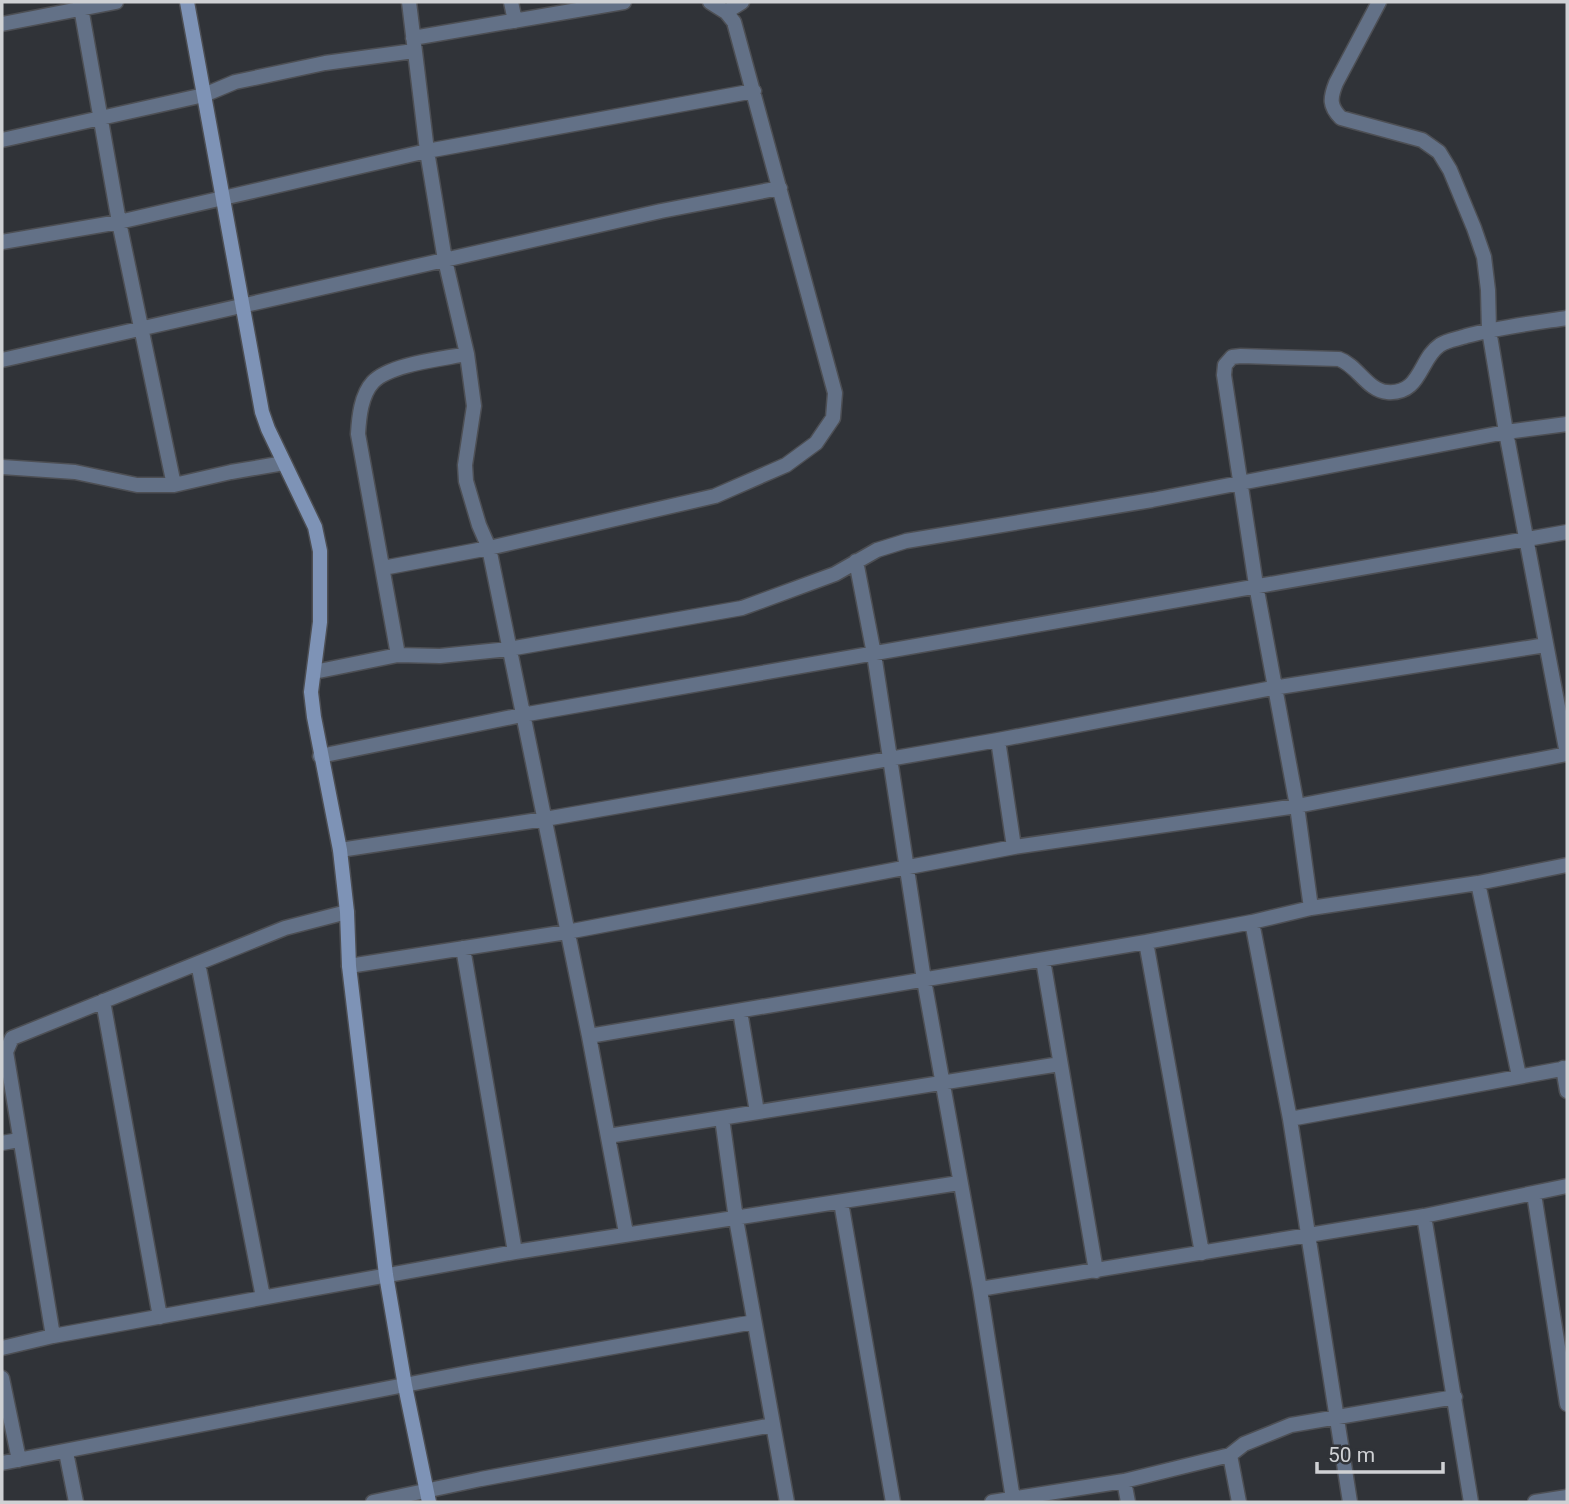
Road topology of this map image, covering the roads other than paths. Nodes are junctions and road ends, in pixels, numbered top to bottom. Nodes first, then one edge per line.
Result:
1 (116, 2) edge
2 (187, 2) edge
3 (409, 2) edge
4 (511, 2) edge
5 (624, 2) edge
6 (710, 2) edge
7 (743, 2) edge
8 (1379, 2) edge
9 (80, 5) edge
10 (726, 12) junction
11 (514, 21) junction
12 (2, 24) edge
13 (414, 44) junction
14 (754, 91) junction
15 (204, 95) junction
16 (100, 119) junction
17 (2, 140) edge
18 (427, 151) junction
19 (780, 188) junction
20 (224, 198) junction
21 (119, 222) junction
22 (2, 242) edge
23 (445, 260) junction
24 (242, 306) junction
25 (1567, 318) edge
26 (141, 328) junction
27 (1489, 330) junction
28 (467, 354) junction
29 (2, 360) edge
30 (1567, 424) edge
31 (1506, 432) junction
32 (284, 463) junction
33 (2, 467) edge
34 (1239, 483) junction
35 (174, 485) junction
36 (1567, 532) edge
37 (1526, 537) junction
38 (489, 548) junction
39 (856, 561) junction
40 (383, 568) junction
41 (1256, 585) junction
42 (1546, 645) junction
43 (509, 649) junction
44 (874, 654) junction
45 (398, 655) junction
46 (314, 672) junction
47 (1273, 688) junction
48 (522, 715) junction
49 (998, 740) junction
50 (1567, 754) edge
51 (320, 756) junction
52 (890, 759) junction
53 (1297, 806) junction
54 (545, 819) junction
55 (1014, 847) junction
56 (340, 850) junction
57 (1567, 865) edge
58 (906, 867) junction
59 (1478, 883) junction
60 (1311, 908) junction
61 (347, 912) junction
62 (1252, 922) junction
63 (567, 932) junction
64 (1146, 942) junction
65 (463, 948) junction
66 (1043, 960) junction
67 (198, 962) junction
68 (349, 967) junction
69 (924, 980) junction
70 (103, 1001) junction
71 (740, 1011) junction
72 (589, 1037) junction
73 (1060, 1064) junction
74 (1565, 1068) edge
75 (1519, 1076) junction
76 (942, 1082) junction
77 (1567, 1091) edge
78 (757, 1112) junction
79 (722, 1118) junction
80 (1290, 1119) junction
81 (608, 1136) junction
82 (19, 1140) junction
83 (2, 1143) edge
84 (959, 1183) junction
85 (1567, 1186) edge
86 (1534, 1194) junction
87 (841, 1202) junction
88 (1424, 1216) junction
89 (736, 1219) junction
90 (626, 1233) junction
91 (1308, 1236) junction
92 (515, 1252) junction
93 (1202, 1254) junction
94 (1096, 1271) junction
95 (386, 1275) junction
96 (980, 1289) junction
97 (263, 1297) junction
98 (160, 1317) junction
99 (754, 1322) junction
100 (53, 1336) junction
101 (2, 1348) edge
102 (2, 1378) edge
103 (405, 1386) junction
104 (1455, 1397) junction
105 (1567, 1404) edge
106 (1337, 1418) junction
107 (773, 1425) junction
108 (66, 1452) junction
109 (1230, 1455) junction
110 (19, 1460) junction
111 (2, 1463) edge
112 (1124, 1481) junction
113 (428, 1497) edge
114 (1567, 1497) edge
115 (1013, 1499) junction
116 (76, 1502) edge
117 (373, 1502) edge
118 (786, 1502) edge
119 (894, 1502) edge
120 (992, 1502) edge
121 (1128, 1502) edge
122 (1239, 1502) edge
123 (1350, 1502) edge
124 (1471, 1502) edge
125 (1535, 1502) edge

1 - 9 street
2 - 15 street
3 - 13 street
4 - 11 street
5 - 11 street
6 - 10 street
7 - 10 street
8 - 27 street
9 - 12 street
9 - 16 street
10 - 14 street
11 - 13 street
13 - 15 street
13 - 18 street
14 - 18 street
14 - 19 street
15 - 16 street
15 - 20 street
16 - 17 street
16 - 21 street
18 - 20 street
18 - 23 street
19 - 23 street
19 - 38 street
20 - 21 street
20 - 24 street
21 - 22 street
21 - 26 street
23 - 24 street
23 - 28 street
24 - 26 street
24 - 32 street
25 - 27 street
26 - 29 street
26 - 35 street
27 - 31 street
27 - 34 street
28 - 38 street
28 - 40 street
30 - 31 street
31 - 34 street
31 - 37 street
32 - 35 street
32 - 46 street
33 - 35 street
34 - 39 street
34 - 41 street
36 - 37 street
37 - 41 street
37 - 42 street
38 - 40 street
38 - 43 street
39 - 43 street
39 - 44 street
40 - 45 street
41 - 44 street
41 - 47 street
42 - 47 street
42 - 50 street
43 - 45 street
43 - 48 street
44 - 48 street
44 - 52 street
45 - 46 street
46 - 51 street
47 - 49 street
47 - 53 street
48 - 51 street
48 - 54 street
49 - 52 street
49 - 55 street
50 - 53 street
51 - 56 street
52 - 54 street
52 - 58 street
53 - 55 street
53 - 60 street
54 - 56 street
54 - 63 street
55 - 58 street
56 - 61 street
57 - 59 street
58 - 63 street
58 - 69 street
59 - 60 street
59 - 75 street
60 - 62 street
61 - 67 street
61 - 68 street
62 - 64 street
62 - 80 street
63 - 65 street
63 - 72 street
64 - 66 street
64 - 93 street
65 - 68 street
65 - 92 street
66 - 69 street
66 - 73 street
67 - 70 street
67 - 97 street
68 - 95 street
69 - 71 street
69 - 76 street
70 - 82 street
70 - 98 street
71 - 72 street
71 - 78 street
72 - 81 street
73 - 76 street
73 - 94 street
74 - 75 street
74 - 77 street
75 - 80 street
76 - 78 street
76 - 84 street
78 - 79 street
79 - 81 street
79 - 89 street
80 - 91 street
81 - 90 street
82 - 83 street
82 - 100 street
84 - 87 street
84 - 96 street
85 - 86 street
86 - 88 street
86 - 105 street
87 - 89 street
87 - 119 street
88 - 91 street
88 - 104 street
89 - 90 street
89 - 99 street
90 - 92 street
91 - 93 street
91 - 106 street
92 - 95 street
93 - 94 street
94 - 96 street
95 - 97 street
95 - 103 street
96 - 115 street
97 - 98 street
98 - 100 street
99 - 103 street
99 - 107 street
100 - 101 street
102 - 110 street
103 - 108 street
103 - 113 street
104 - 106 street
104 - 124 street
106 - 109 street
106 - 123 street
107 - 113 street
107 - 118 street
108 - 110 street
108 - 116 street
109 - 112 street
109 - 122 street
110 - 111 street
112 - 115 street
112 - 121 street
113 - 117 street
114 - 125 street
115 - 120 street

